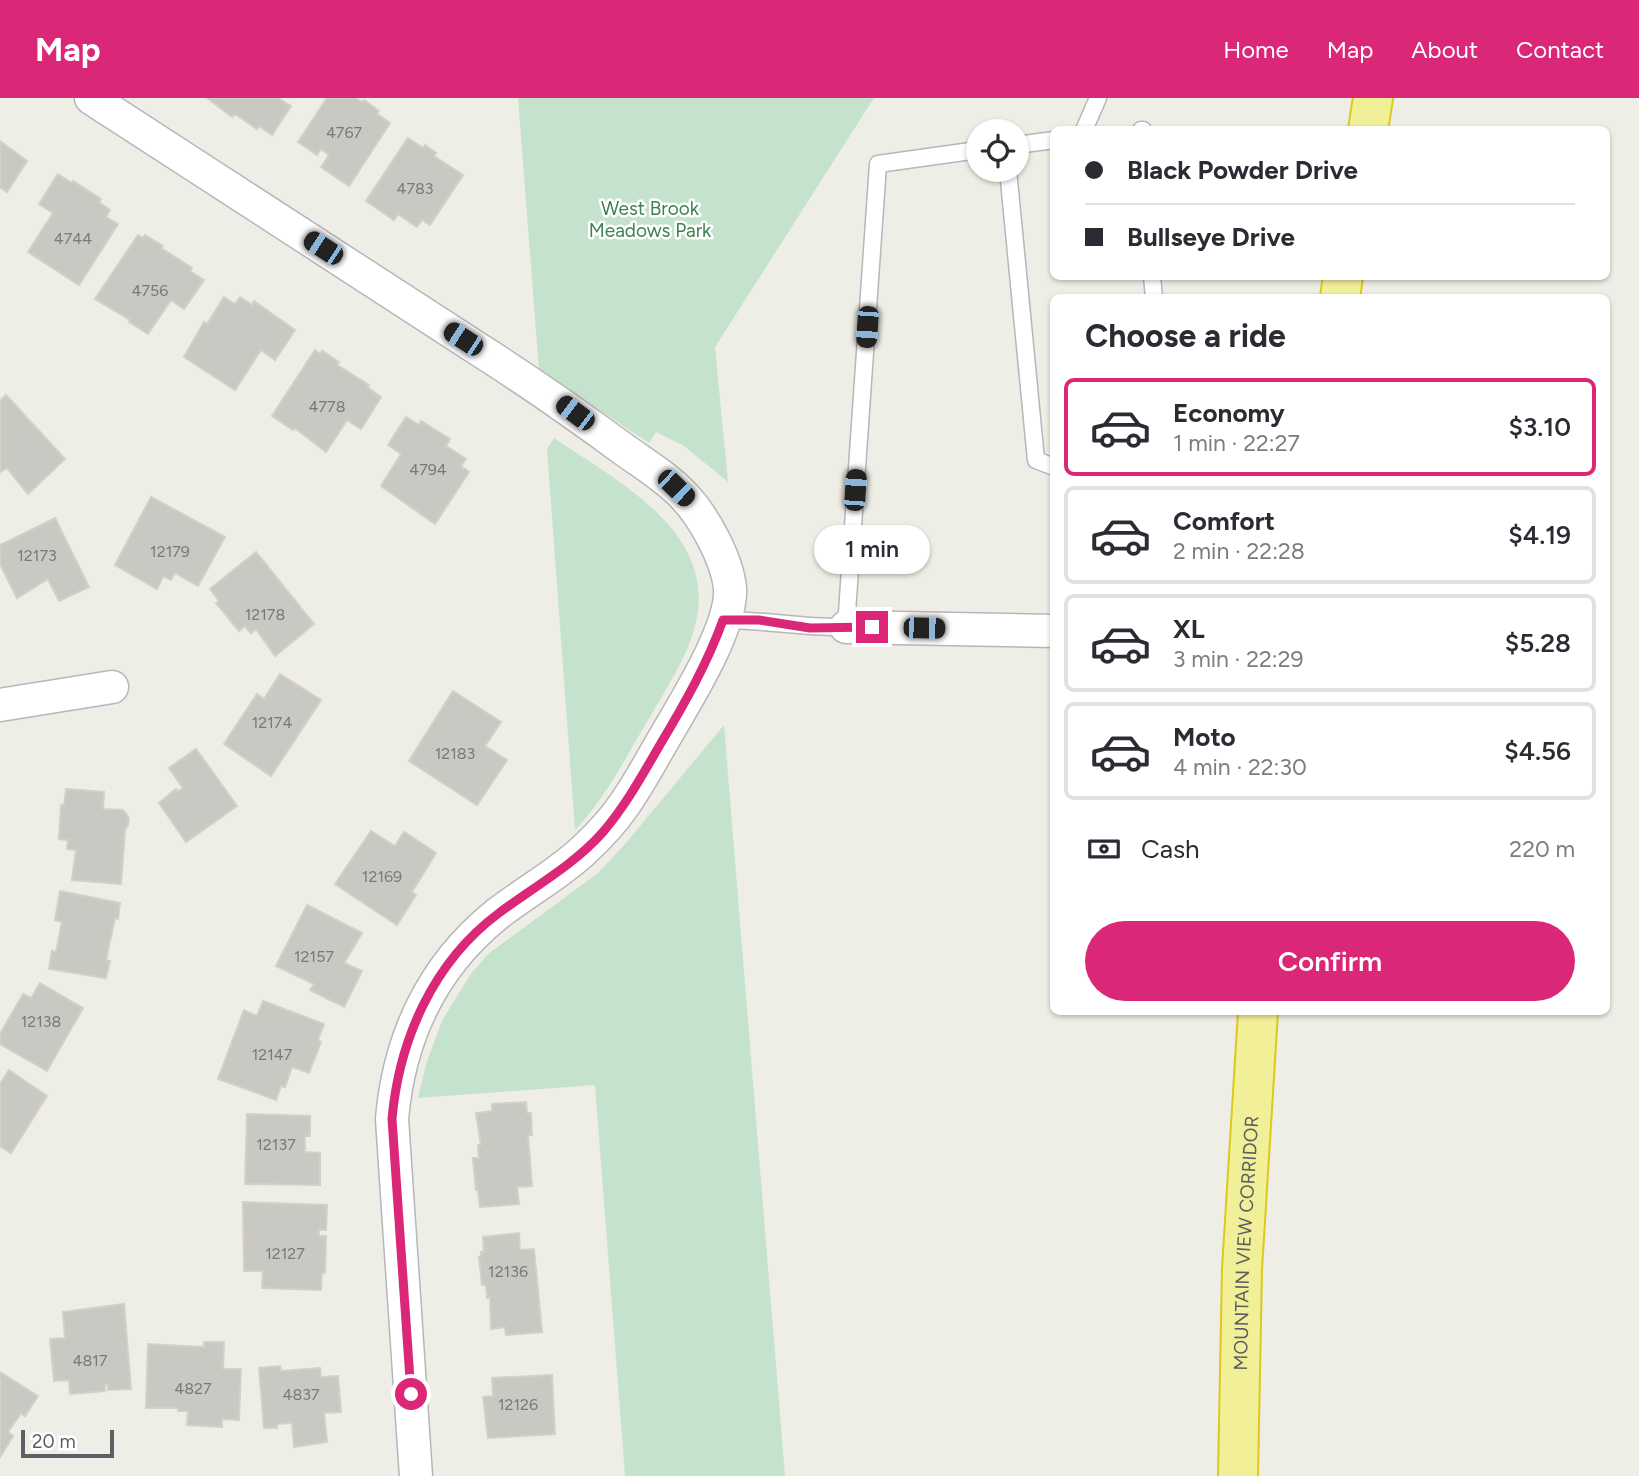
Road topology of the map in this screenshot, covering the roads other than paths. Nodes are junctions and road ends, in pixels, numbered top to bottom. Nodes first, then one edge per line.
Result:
1 (90, 98) edge
2 (1098, 98) edge
3 (1373, 98) edge
4 (1086, 126) edge
5 (1369, 126) edge
6 (1050, 141) edge
7 (1029, 143) edge
8 (966, 152) edge
9 (1009, 182) edge
10 (1050, 465) edge
11 (723, 620) junction
12 (846, 627) junction
13 (1050, 631) edge
14 (112, 687) dead end
15 (0, 705) edge
16 (1258, 1015) edge
17 (416, 1476) edge
18 (1238, 1476) edge

1 - 11 street
2 - 4 lane
3 - 5 highway
6 - 7 lane
8 - 12 lane
9 - 10 lane
11 - 12 lane
11 - 17 street
12 - 13 street
14 - 15 street
16 - 18 highway, MOUNTAIN VIEW CORRIDOR

